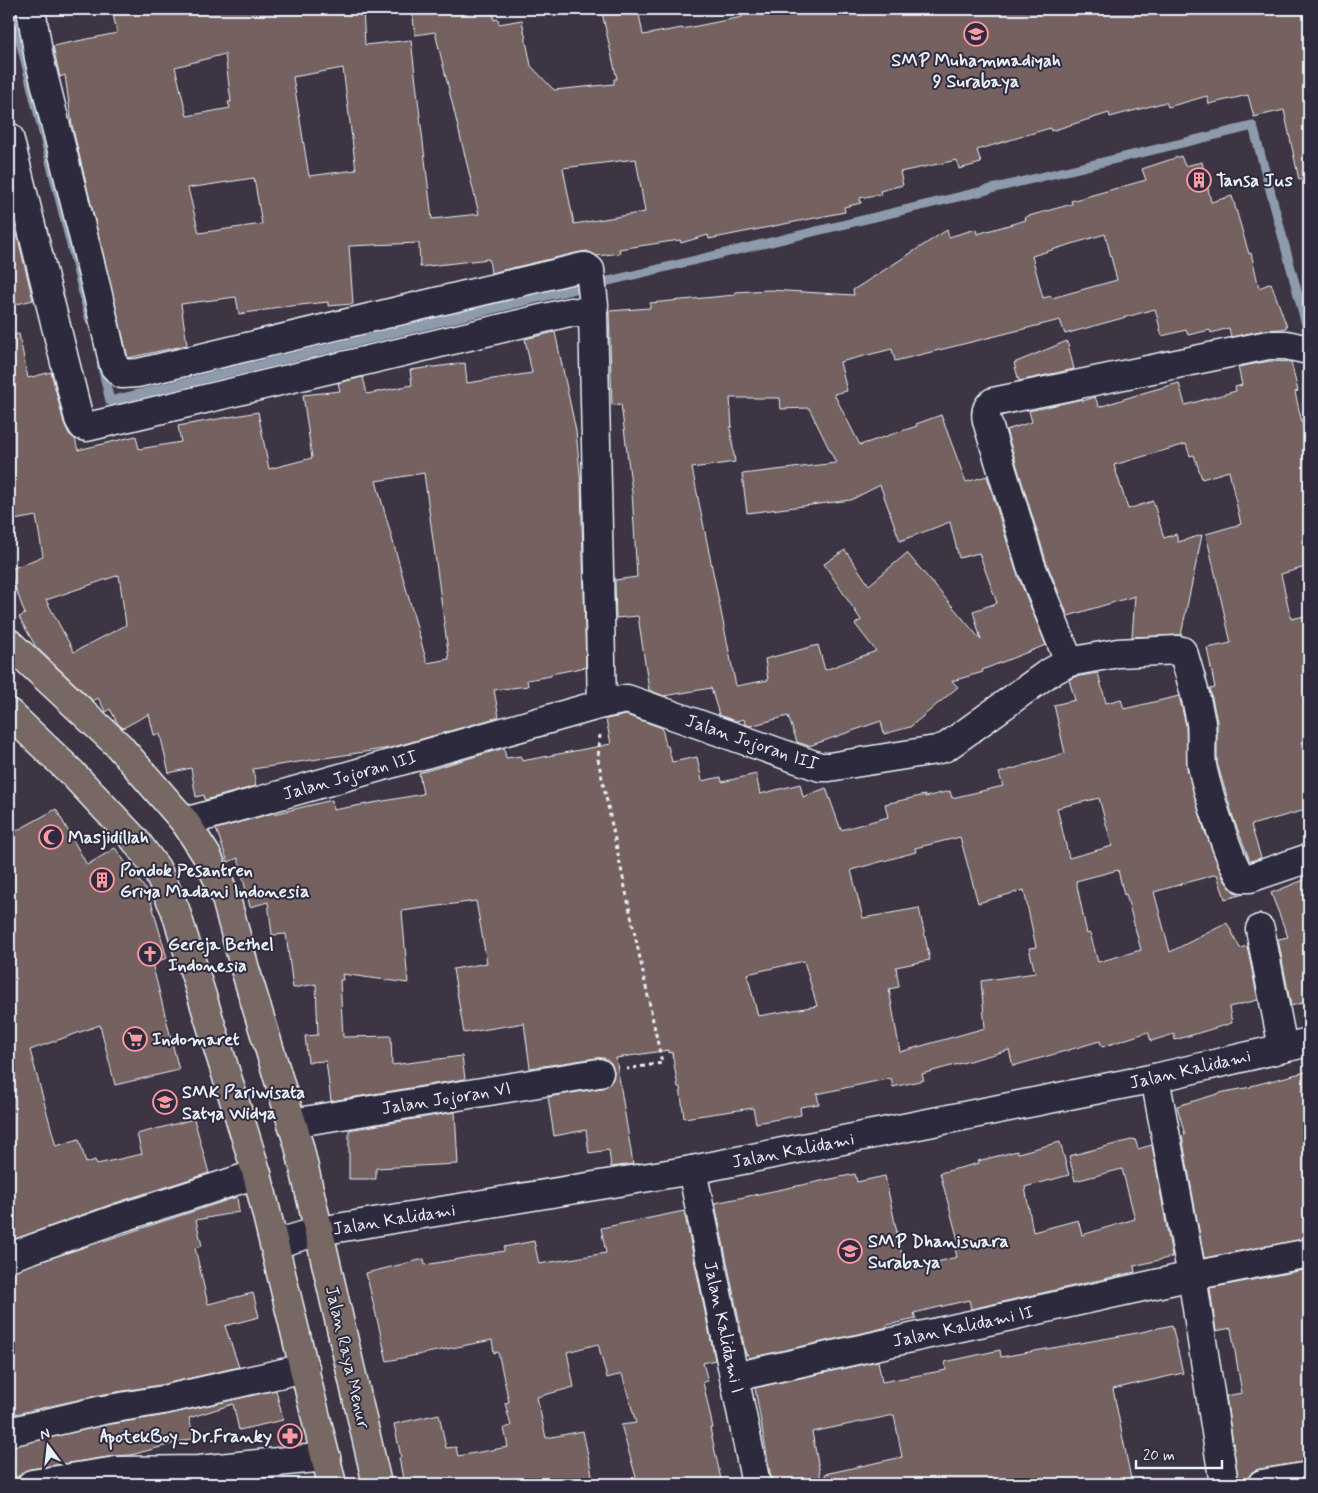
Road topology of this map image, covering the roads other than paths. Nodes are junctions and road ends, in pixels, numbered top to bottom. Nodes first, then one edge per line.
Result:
1 (31, 9) edge
2 (9, 137) edge
3 (594, 309) junction
4 (1302, 349) edge
5 (130, 378) junction
6 (138, 411) junction
7 (9, 643) edge
8 (1069, 662) junction
9 (602, 704) junction
10 (9, 713) edge
11 (185, 822) junction
12 (1309, 858) edge
13 (1260, 929) dead end
14 (1309, 1042) edge
15 (1283, 1048) junction
16 (599, 1074) road end
17 (1155, 1078) junction
18 (292, 1124) junction
19 (692, 1170) junction
20 (257, 1174) junction
21 (320, 1231) junction
22 (275, 1244) junction
23 (1309, 1253) edge
24 (9, 1257) edge
25 (1192, 1276) junction
26 (305, 1368) junction
27 (734, 1377) junction
28 (9, 1432) edge
29 (326, 1457) junction
30 (1309, 1476) edge
31 (32, 1484) edge
32 (332, 1484) edge
33 (377, 1484) edge
34 (756, 1484) edge
35 (1224, 1484) edge
36 (1262, 1484) edge

1 - 5 street
2 - 6 street
3 - 5 street
3 - 6 street
3 - 9 street
4 - 8 street
5 - 6 street
7 - 11 main road, Jalan Raya Menur
8 - 9 street, Jalan Jojoran III
8 - 12 street, Jalan Jojoran III
9 - 11 street, Jalan Jojoran III
10 - 20 main road
11 - 18 main road, Jalan Raya Menur
13 - 15 street
14 - 15 street, Jalan Kalidami
15 - 17 street, Jalan Kalidami
16 - 18 street, Jalan Jojoran VI
17 - 19 street, Jalan Kalidami
17 - 25 street
18 - 21 main road, Jalan Raya Menur
19 - 21 street, Jalan Kalidami
19 - 27 street, Jalan Kalidami I
20 - 22 main road
20 - 24 street
21 - 22 street, Jalan Kalidami
21 - 33 main road, Jalan Raya Menur
22 - 26 main road
23 - 25 street, Jalan Kalidami II
25 - 27 street, Jalan Kalidami II
25 - 35 street
26 - 28 street
26 - 29 main road
27 - 34 street, Jalan Kalidami I
29 - 31 street
29 - 32 main road
30 - 36 street

